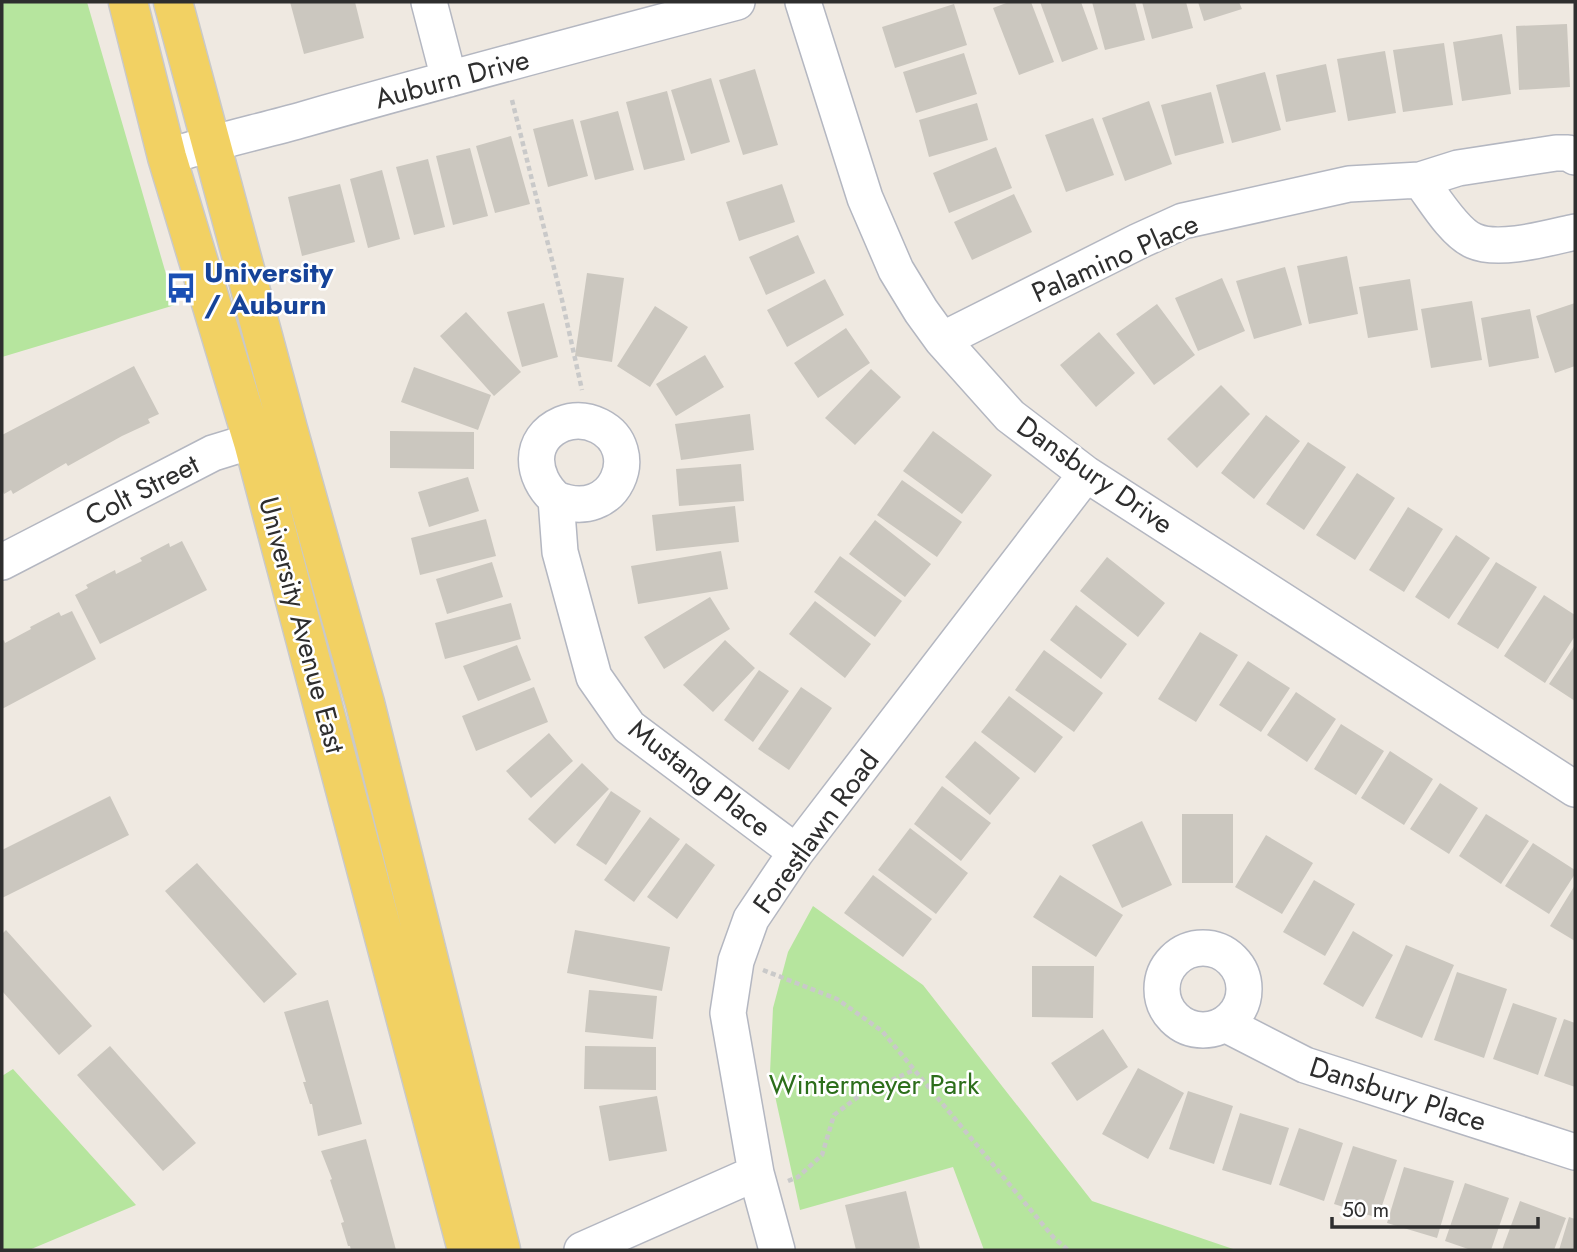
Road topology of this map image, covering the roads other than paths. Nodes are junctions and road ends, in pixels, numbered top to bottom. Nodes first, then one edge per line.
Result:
1 (128, 2) edge
2 (173, 2) edge
3 (429, 2) edge
4 (737, 2) edge
5 (803, 2) edge
6 (449, 79) junction
7 (210, 142) junction
8 (167, 157) junction
9 (1575, 157) edge
10 (1420, 180) junction
11 (1575, 232) edge
12 (942, 340) junction
13 (271, 435) junction
14 (1086, 474) junction
15 (556, 499) junction
16 (2, 562) edge
17 (1575, 789) edge
18 (796, 852) junction
19 (1225, 1024) dead end
20 (1575, 1152) edge
21 (768, 1178) junction
22 (467, 1250) edge
23 (501, 1250) edge
24 (582, 1250) edge
25 (777, 1250) edge

1 - 8 main road, University Avenue East
2 - 7 main road, University Avenue East
3 - 6 street
4 - 6 street, Auburn Drive
5 - 12 street, Dansbury Drive
6 - 7 street, Auburn Drive
7 - 8 street, Auburn Drive
7 - 13 main road, University Avenue East
8 - 13 main road, University Avenue East
9 - 10 street, Palamino Place
10 - 11 street
10 - 12 street, Palamino Place
12 - 14 street, Dansbury Drive
13 - 16 street, Colt Street
13 - 22 main road, University Avenue East
13 - 23 main road, University Avenue East
14 - 17 street, Dansbury Drive
14 - 18 street, Forestlawn Road
15 - 15 street, Mustang Place
15 - 18 street, Mustang Place
18 - 21 street, Forestlawn Road
19 - 20 street, Dansbury Place
21 - 24 street
21 - 25 street, Forestlawn Road

